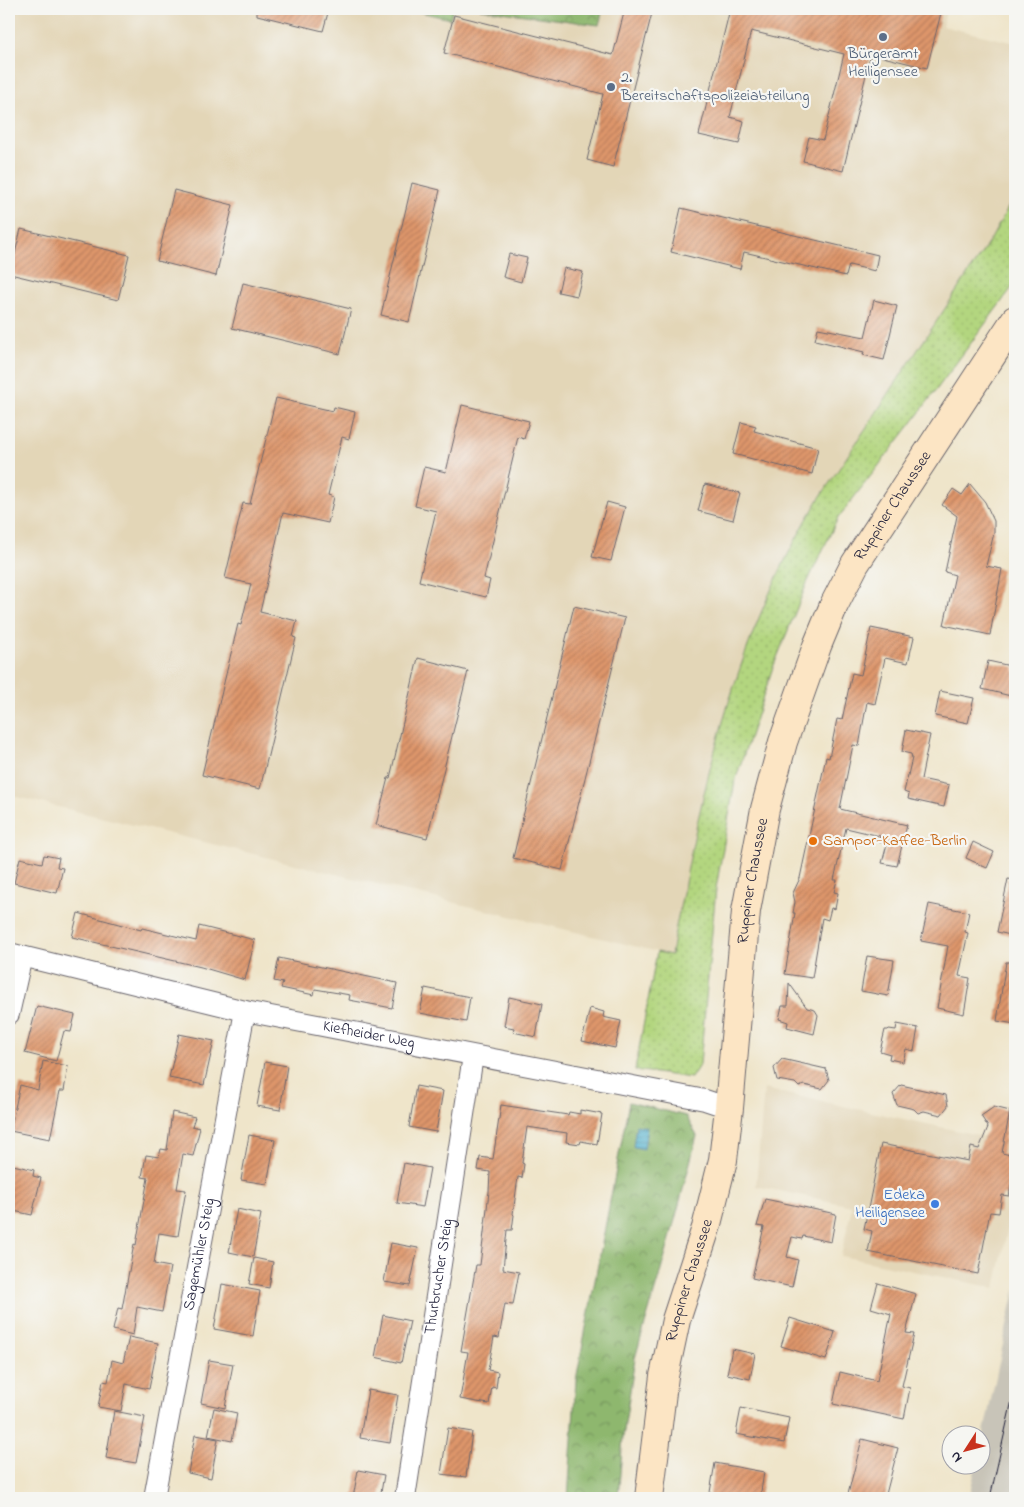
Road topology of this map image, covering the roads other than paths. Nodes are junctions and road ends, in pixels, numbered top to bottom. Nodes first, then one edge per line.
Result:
1 (1015, 320) edge
2 (15, 955) edge
3 (245, 1011) junction
4 (9, 1014) edge
5 (473, 1056) junction
6 (729, 1108) junction
7 (154, 1498) edge
8 (405, 1498) edge
9 (649, 1498) edge

1 - 6 main road, Ruppiner Chaussee
2 - 3 street, Kiefheider Weg
2 - 4 street
3 - 5 street, Kiefheider Weg
3 - 7 street, Sagemühler Steig
5 - 6 street, Kiefheider Weg
5 - 8 street, Thurbrucher Steig
6 - 9 main road, Ruppiner Chaussee

